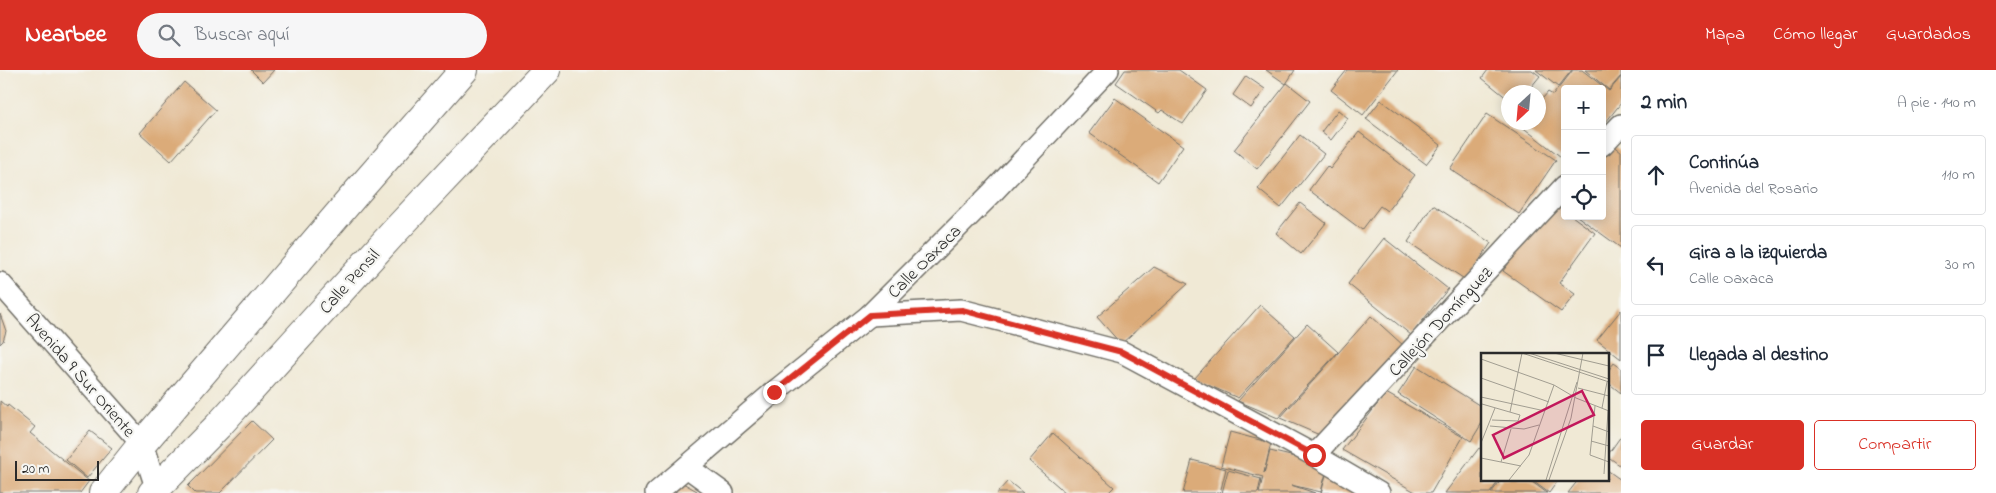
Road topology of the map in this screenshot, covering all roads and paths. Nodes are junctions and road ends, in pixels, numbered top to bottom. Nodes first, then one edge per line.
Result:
1 (464, 70) edge
2 (546, 70) edge
3 (1108, 70) edge
4 (1621, 125) edge
5 (1606, 141) edge
6 (1561, 190) edge
7 (0, 284) edge
8 (870, 315) junction
9 (142, 444) junction
10 (1314, 455) junction
11 (687, 467) junction
12 (156, 491) edge
13 (103, 493) edge
14 (656, 493) edge
15 (723, 493) edge
16 (1379, 493) edge

1 - 9 main road
2 - 12 main road, Calle Pensil
3 - 8 street, Calle Oaxaca
4 - 5 street
6 - 10 street, Callejón Domínguez
7 - 9 street, Avenida 9 Sur Oriente
8 - 10 street
8 - 11 street, Calle Oaxaca
9 - 12 street
9 - 13 main road
10 - 16 street
11 - 14 street, Calle Oaxaca
11 - 15 street

